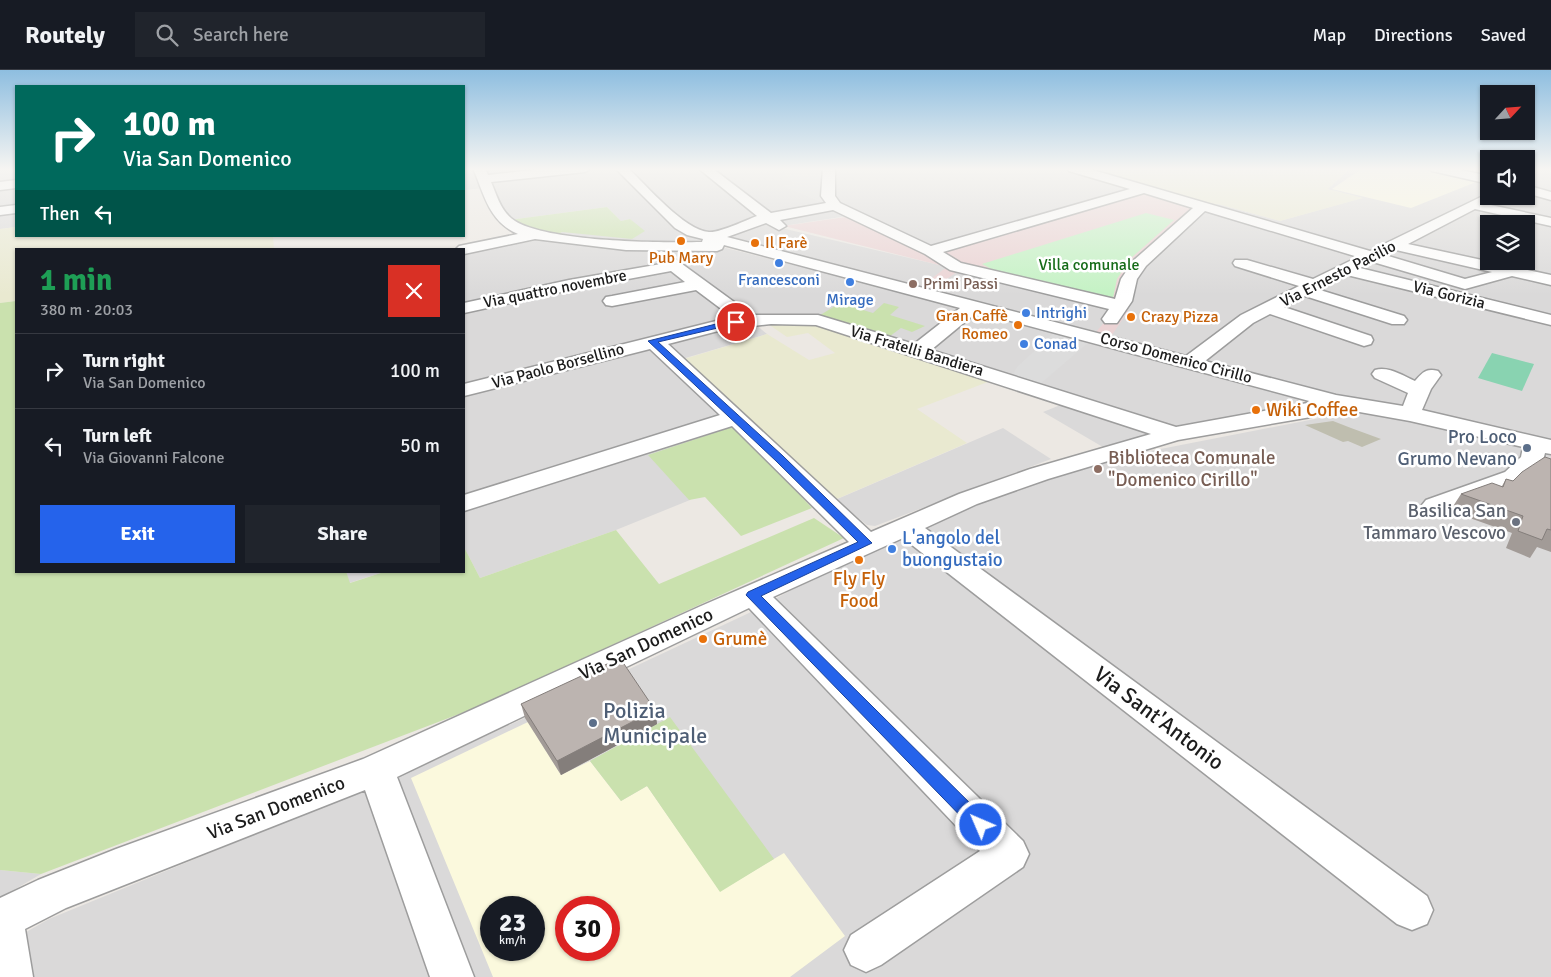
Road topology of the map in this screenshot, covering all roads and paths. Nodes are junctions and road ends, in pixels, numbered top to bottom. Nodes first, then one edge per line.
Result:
1 (496, 210) edge
2 (665, 210) edge
3 (759, 210) edge
4 (796, 210) edge
5 (852, 210) edge
6 (1070, 210) edge
7 (1198, 210) edge
8 (1218, 210) edge
9 (1462, 210) edge
10 (1501, 210) edge
11 (769, 218) junction
12 (1551, 222) edge
13 (781, 228) dead end
14 (535, 236) junction
15 (712, 237) junction
16 (1394, 245) junction
17 (744, 246) junction
18 (696, 247) junction
19 (651, 248) junction
20 (465, 249) edge
21 (930, 251) junction
22 (1374, 257) junction
23 (1241, 263) dead end
24 (675, 266) junction
25 (1346, 270) junction
26 (1512, 271) junction
27 (939, 279) junction
28 (1551, 280) edge
29 (699, 284) junction
30 (1311, 288) junction
31 (612, 301) dead end
32 (975, 305) junction
33 (1120, 306) junction
34 (465, 308) edge
35 (1271, 309) junction
36 (747, 320) junction
37 (1398, 320) dead end
38 (1551, 320) edge
39 (1099, 337) junction
40 (1364, 340) dead end
41 (652, 341) junction
42 (918, 350) junction
43 (1192, 362) junction
44 (1382, 374) dead end
45 (465, 390) edge
46 (1335, 401) junction
47 (1410, 414) junction
48 (735, 418) junction
49 (1175, 434) junction
50 (1543, 445) edge
51 (465, 504) edge
52 (1435, 504) dead end
53 (905, 526) junction
54 (866, 543) junction
55 (752, 595) junction
56 (378, 777) junction
57 (1412, 910) dead end
58 (1, 919) edge
59 (866, 950) dead end
60 (11, 977) edge
61 (452, 977) edge

1 - 14 street
2 - 15 street, Corso Domenico Cirillo
3 - 11 street
4 - 11 street
5 - 21 street
6 - 21 street
7 - 33 street
8 - 22 street
9 - 16 street, Via Ernesto Pacilio
10 - 12 street
11 - 13 street
11 - 15 street
14 - 19 street
14 - 20 street
15 - 17 street, Corso Domenico Cirillo
15 - 18 street
16 - 22 street, Via Ernesto Pacilio
16 - 26 street
17 - 18 street
17 - 27 street, Corso Domenico Cirillo
18 - 19 street
19 - 24 street
21 - 27 street
22 - 25 street, Via Ernesto Pacilio
22 - 26 street
23 - 30 street
24 - 29 street
24 - 34 street, Via quattro novembre
25 - 30 street, Via Ernesto Pacilio
25 - 38 street, Via Gorizia
26 - 28 street
27 - 32 street, Corso Domenico Cirillo
27 - 33 street
29 - 31 street
29 - 36 street
30 - 35 street, Via Ernesto Pacilio
30 - 37 street
32 - 39 street, Corso Domenico Cirillo
32 - 42 street
33 - 39 street
35 - 40 street
35 - 43 street, Via Ernesto Pacilio
36 - 41 street, Via Fratelli Bandiera
36 - 42 street, Via Fratelli Bandiera
39 - 43 street, Corso Domenico Cirillo
41 - 45 street, Via Paolo Borsellino
41 - 48 street
42 - 49 street, Via Fratelli Bandiera
43 - 46 street, Corso Domenico Cirillo
44 - 47 street
46 - 47 street, Corso Domenico Cirillo
46 - 49 street, Via San Domenico
47 - 50 street, Corso Domenico Cirillo
48 - 51 street
48 - 54 street
49 - 53 street, Via San Domenico
50 - 52 street
53 - 54 street, Via San Domenico
53 - 57 street, Via Sant'Antonio
54 - 55 street, Via San Domenico
55 - 56 street, Via San Domenico
55 - 59 street
56 - 58 street, Via San Domenico
56 - 61 street
58 - 60 street

